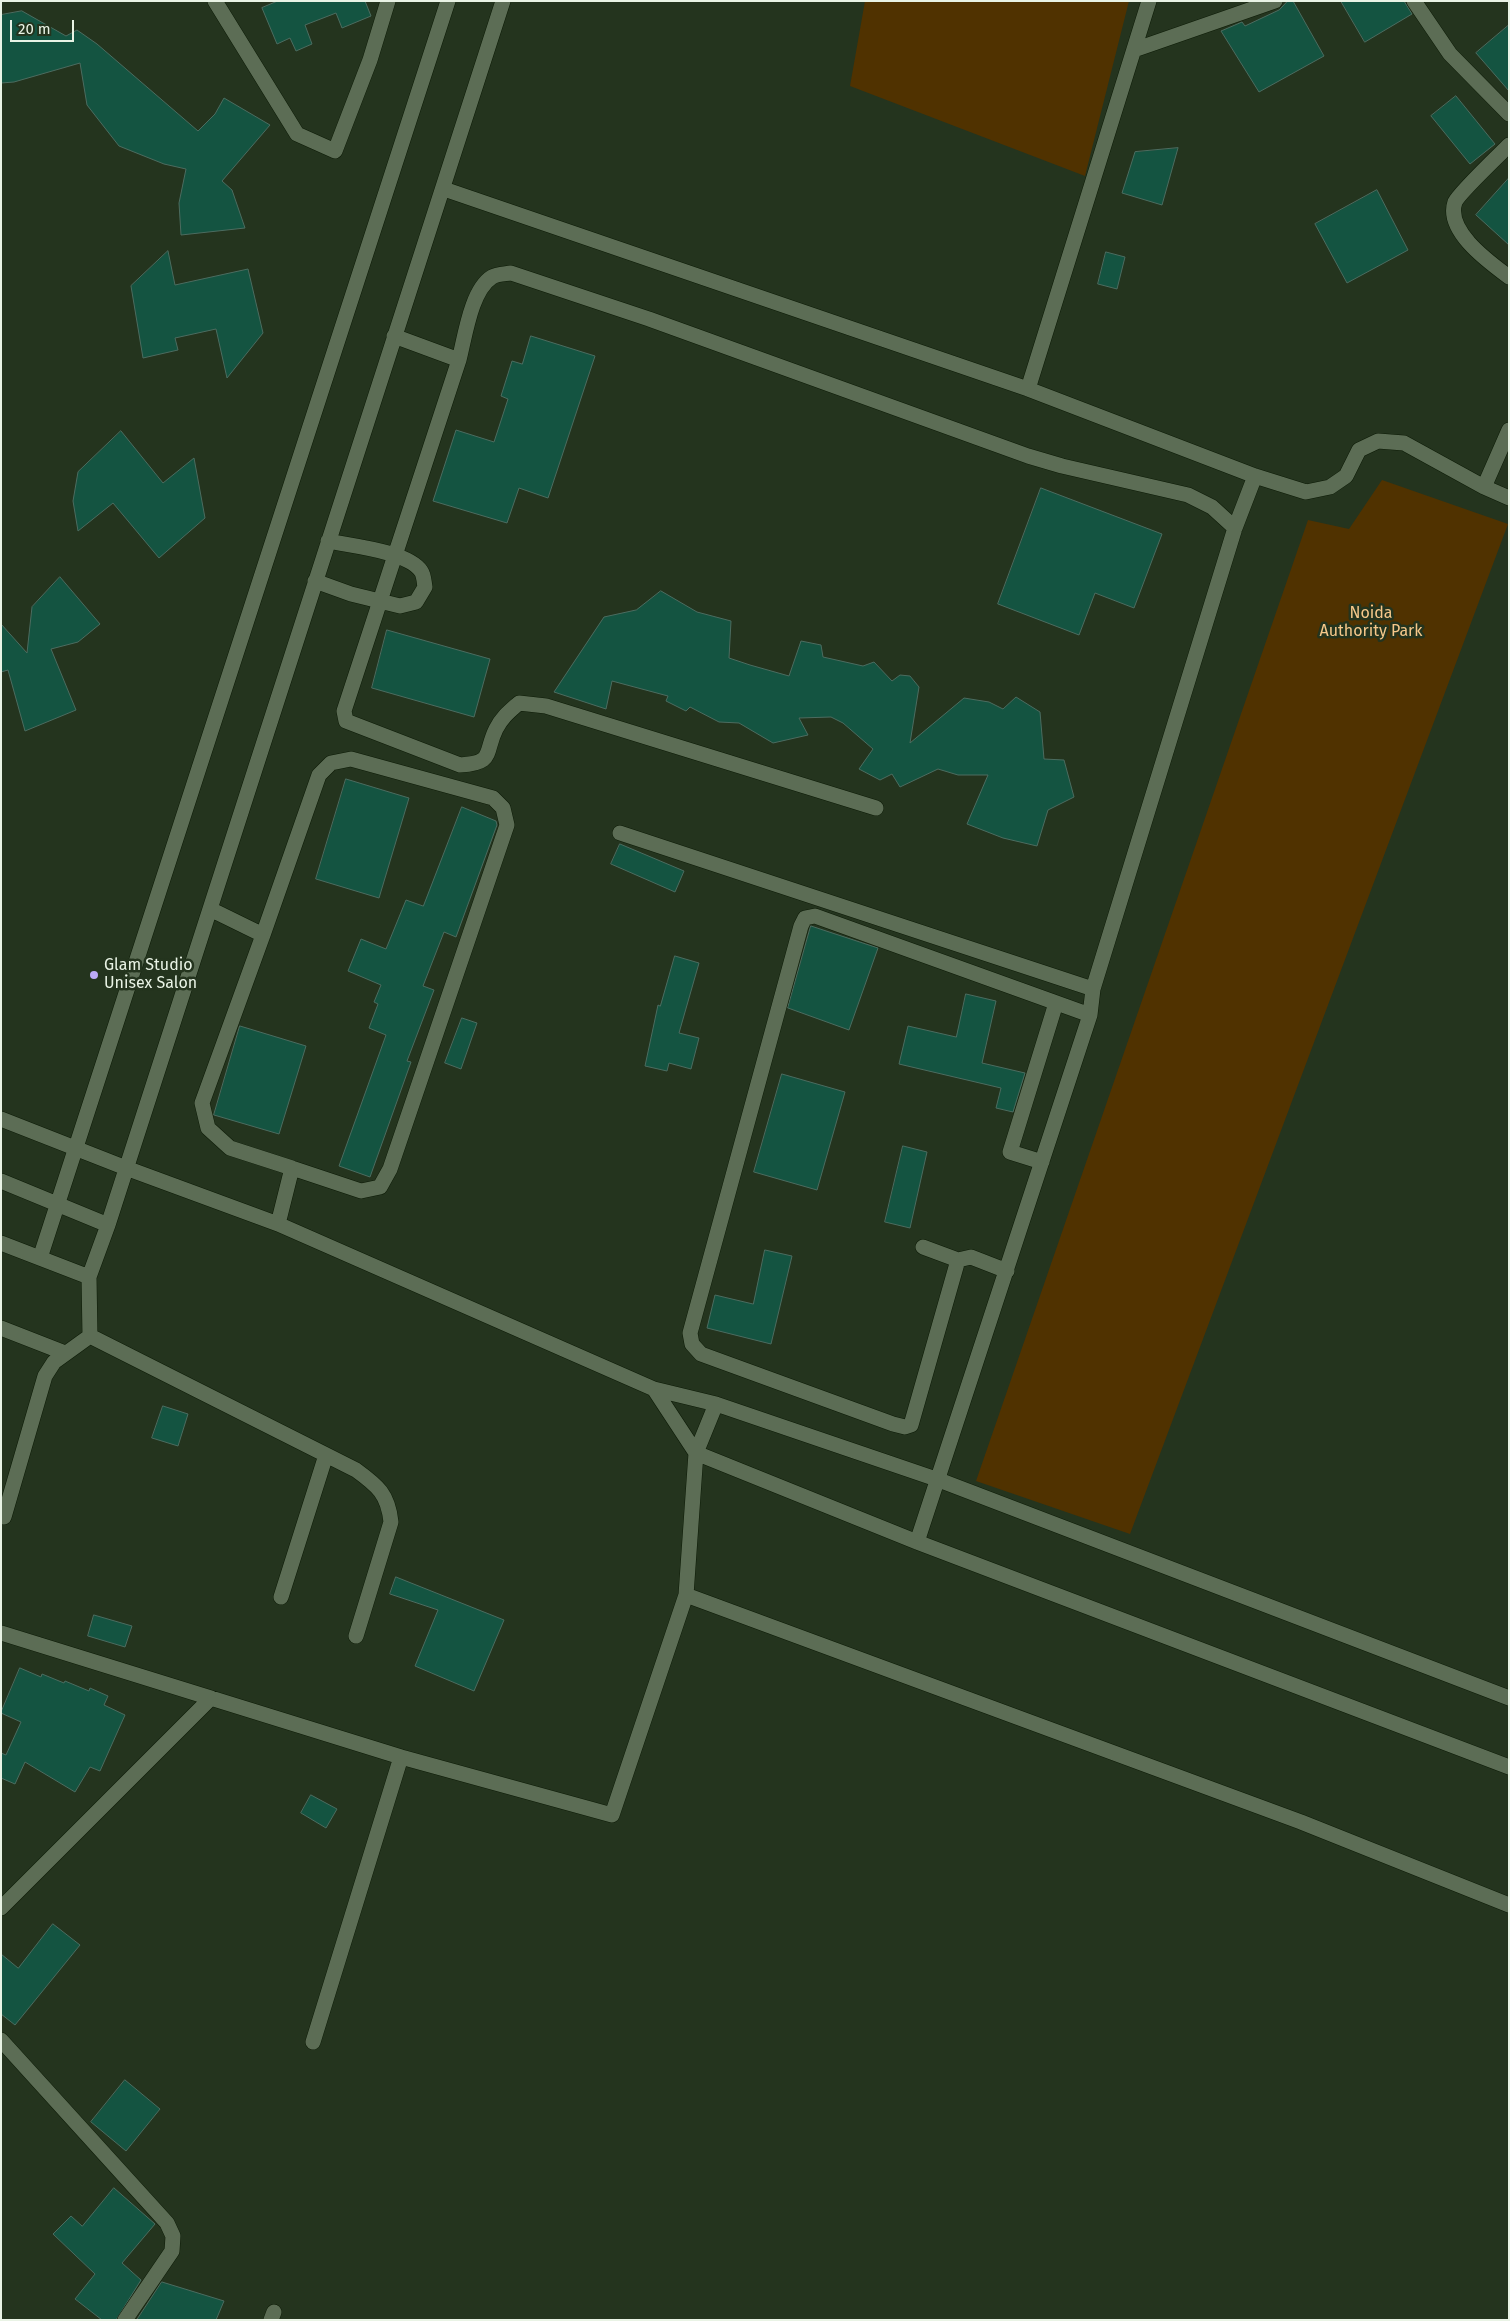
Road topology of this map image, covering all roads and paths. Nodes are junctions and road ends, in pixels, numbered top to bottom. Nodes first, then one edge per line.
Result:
1 (215, 1) edge
2 (388, 1) edge
3 (448, 1) edge
4 (504, 1) edge
5 (1149, 1) edge
6 (1274, 1) edge
7 (1414, 1) edge
8 (1134, 50) junction
9 (1509, 114) edge
10 (1509, 145) edge
11 (444, 189) junction
12 (1509, 277) edge
13 (394, 336) junction
14 (459, 360) junction
15 (1028, 389) junction
16 (1509, 430) edge
17 (1255, 476) junction
18 (1484, 487) junction
19 (1509, 498) edge
20 (1235, 528) junction
21 (328, 541) junction
22 (395, 556) junction
23 (315, 581) junction
24 (381, 601) junction
25 (876, 808) dead end
26 (620, 833) dead end
27 (210, 909) junction
28 (264, 936) junction
29 (1093, 989) junction
30 (1056, 1003) junction
31 (1090, 1015) junction
32 (1, 1119) edge
33 (77, 1148) junction
34 (1042, 1162) junction
35 (126, 1168) junction
36 (292, 1168) junction
37 (1, 1181) edge
38 (58, 1204) junction
39 (278, 1224) junction
40 (108, 1225) junction
41 (1, 1243) edge
42 (923, 1247) dead end
43 (40, 1258) junction
44 (958, 1260) junction
45 (1007, 1272) junction
46 (89, 1277) junction
47 (1, 1328) edge
48 (90, 1336) junction
49 (65, 1353) junction
50 (654, 1389) junction
51 (716, 1404) junction
52 (696, 1453) junction
53 (326, 1455) junction
54 (939, 1480) junction
55 (4, 1517) dead end
56 (917, 1542) junction
57 (686, 1595) junction
58 (282, 1597) dead end
59 (1, 1633) edge
60 (356, 1636) dead end
61 (211, 1698) junction
62 (1509, 1698) edge
63 (401, 1757) junction
64 (1509, 1767) edge
65 (1509, 1905) edge
66 (1, 1908) edge
67 (1, 2040) edge
68 (313, 2042) dead end
69 (125, 2320) edge

1 - 2 street
3 - 33 street
4 - 11 street
5 - 8 street
6 - 8 street
7 - 9 street
8 - 15 street
10 - 12 street
11 - 13 street
11 - 15 street
13 - 14 street
13 - 21 street
14 - 20 street
14 - 22 street
15 - 17 street
16 - 18 street
17 - 18 street
17 - 20 street
18 - 19 street
20 - 29 street
21 - 22 street
21 - 23 street
22 - 24 street
22 - 24 street
23 - 24 street
23 - 27 street
24 - 25 street
26 - 29 street
27 - 28 street
27 - 35 street
28 - 36 street
28 - 36 street
29 - 31 street
30 - 31 street
30 - 34 street
30 - 44 street
31 - 34 street
32 - 33 street
33 - 35 street
33 - 38 street
34 - 45 street
35 - 39 street
35 - 40 street
36 - 39 street
37 - 38 street
38 - 40 street
38 - 43 street
39 - 50 street
40 - 46 street
41 - 43 street
42 - 44 street
43 - 46 street
44 - 45 street
45 - 54 street
46 - 48 street
47 - 49 street
48 - 49 street
48 - 53 street
49 - 55 street
50 - 51 street
50 - 52 street
51 - 52 street
51 - 54 street
52 - 56 street
52 - 57 street
53 - 58 street
53 - 60 street
54 - 56 street
54 - 62 street
56 - 64 street
57 - 63 street
57 - 65 street
59 - 61 street
61 - 63 street
61 - 66 street
63 - 68 street
67 - 69 street

